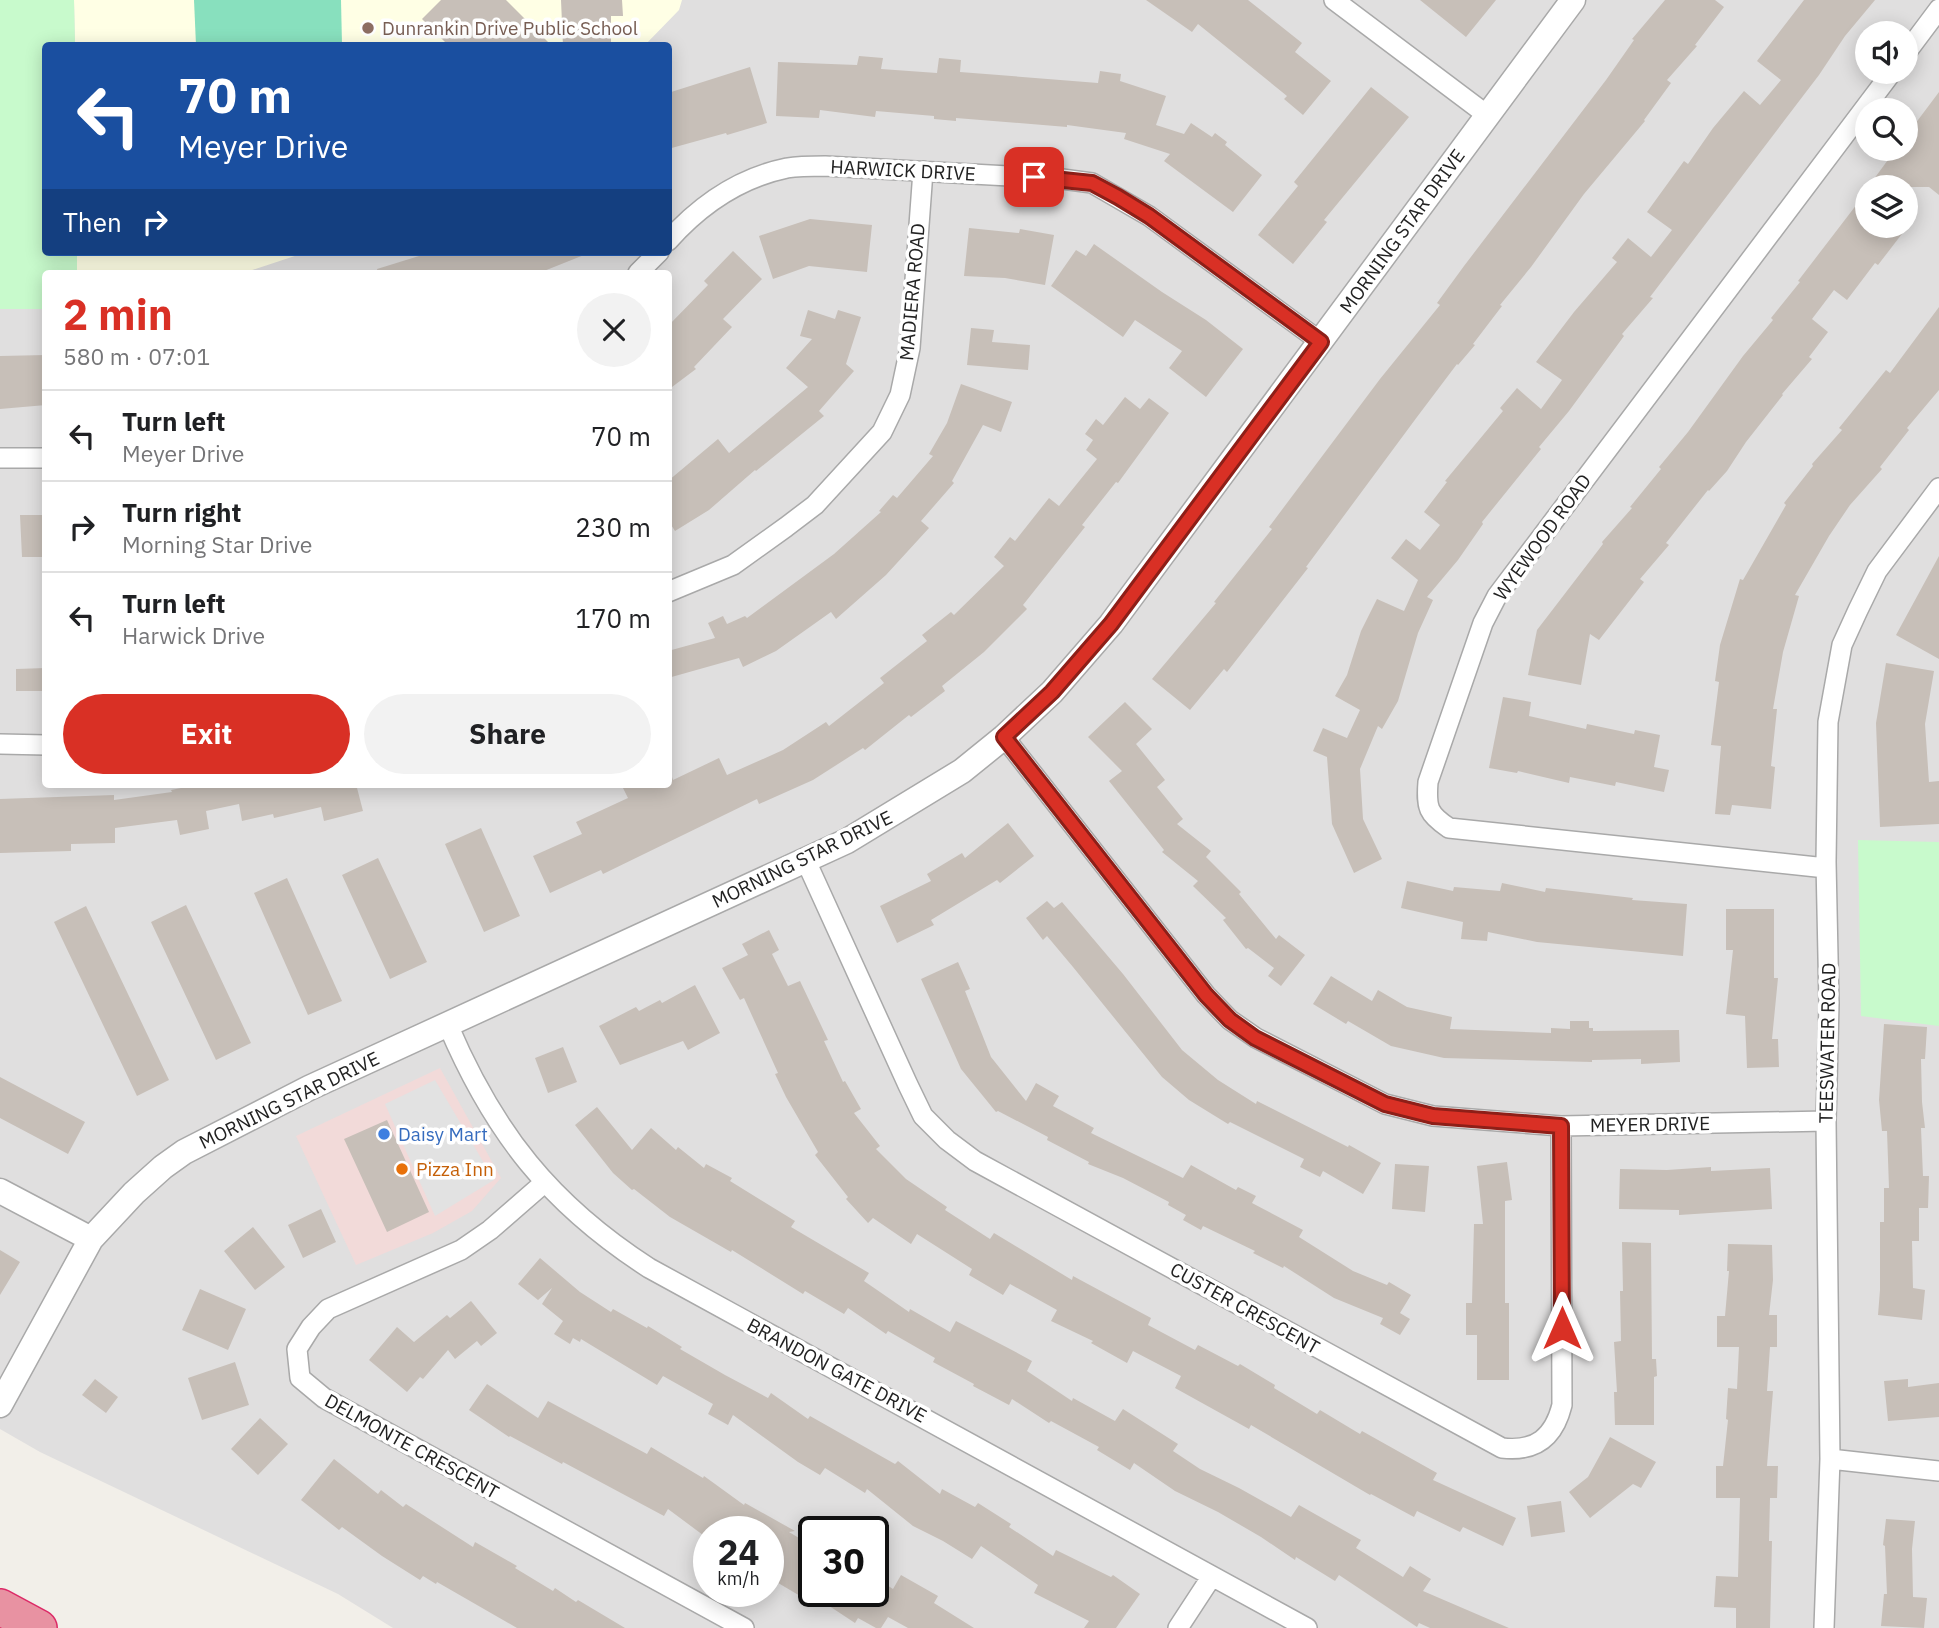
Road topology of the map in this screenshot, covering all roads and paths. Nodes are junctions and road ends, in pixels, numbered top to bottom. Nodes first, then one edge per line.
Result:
1 (1334, 0) edge
2 (1573, 0) edge
3 (1939, 9) edge
4 (1918, 37) edge
5 (1883, 84) edge
6 (1487, 115) junction
7 (923, 171) junction
8 (672, 237) edge
9 (655, 256) edge
10 (641, 270) edge
11 (1321, 342) junction
12 (0, 458) edge
13 (42, 458) edge
14 (1939, 488) edge
15 (672, 590) edge
16 (1004, 737) junction
17 (0, 744) edge
18 (42, 745) edge
19 (806, 861) junction
20 (1826, 868) junction
21 (448, 1025) junction
22 (1826, 1121) junction
23 (1561, 1126) junction
24 (544, 1183) junction
25 (0, 1191) edge
26 (90, 1238) junction
27 (0, 1405) edge
28 (1830, 1459) junction
29 (1939, 1471) edge
30 (1212, 1576) junction
31 (0, 1607) edge
32 (39, 1628) edge
33 (744, 1628) edge
34 (1178, 1628) edge
35 (1307, 1628) edge
36 (1824, 1628) edge

1 - 6 street
2 - 6 street, MORNING STAR DRIVE
3 - 4 street
5 - 20 street, WYEWOOD ROAD
6 - 11 street, MORNING STAR DRIVE
7 - 8 street, HARWICK DRIVE
7 - 11 street, HARWICK DRIVE
7 - 15 street, MADIERA ROAD
9 - 10 street
11 - 16 street, MORNING STAR DRIVE
12 - 13 street
14 - 20 street, TEESWATER ROAD
16 - 19 street, MORNING STAR DRIVE
16 - 23 street, MEYER DRIVE
17 - 18 street
19 - 21 street, MORNING STAR DRIVE
19 - 23 street, CUSTER CRESCENT
20 - 22 street, TEESWATER ROAD
21 - 24 street, BRANDON GATE DRIVE
21 - 26 street, MORNING STAR DRIVE
22 - 23 street, MEYER DRIVE
22 - 28 street, TEESWATER ROAD
24 - 30 street, BRANDON GATE DRIVE
24 - 33 street, DELMONTE CRESCENT
25 - 26 street
26 - 27 street, MORNING STAR DRIVE
28 - 29 street
28 - 36 street, TEESWATER ROAD
30 - 34 street
30 - 35 street, BRANDON GATE DRIVE
31 - 32 highway

